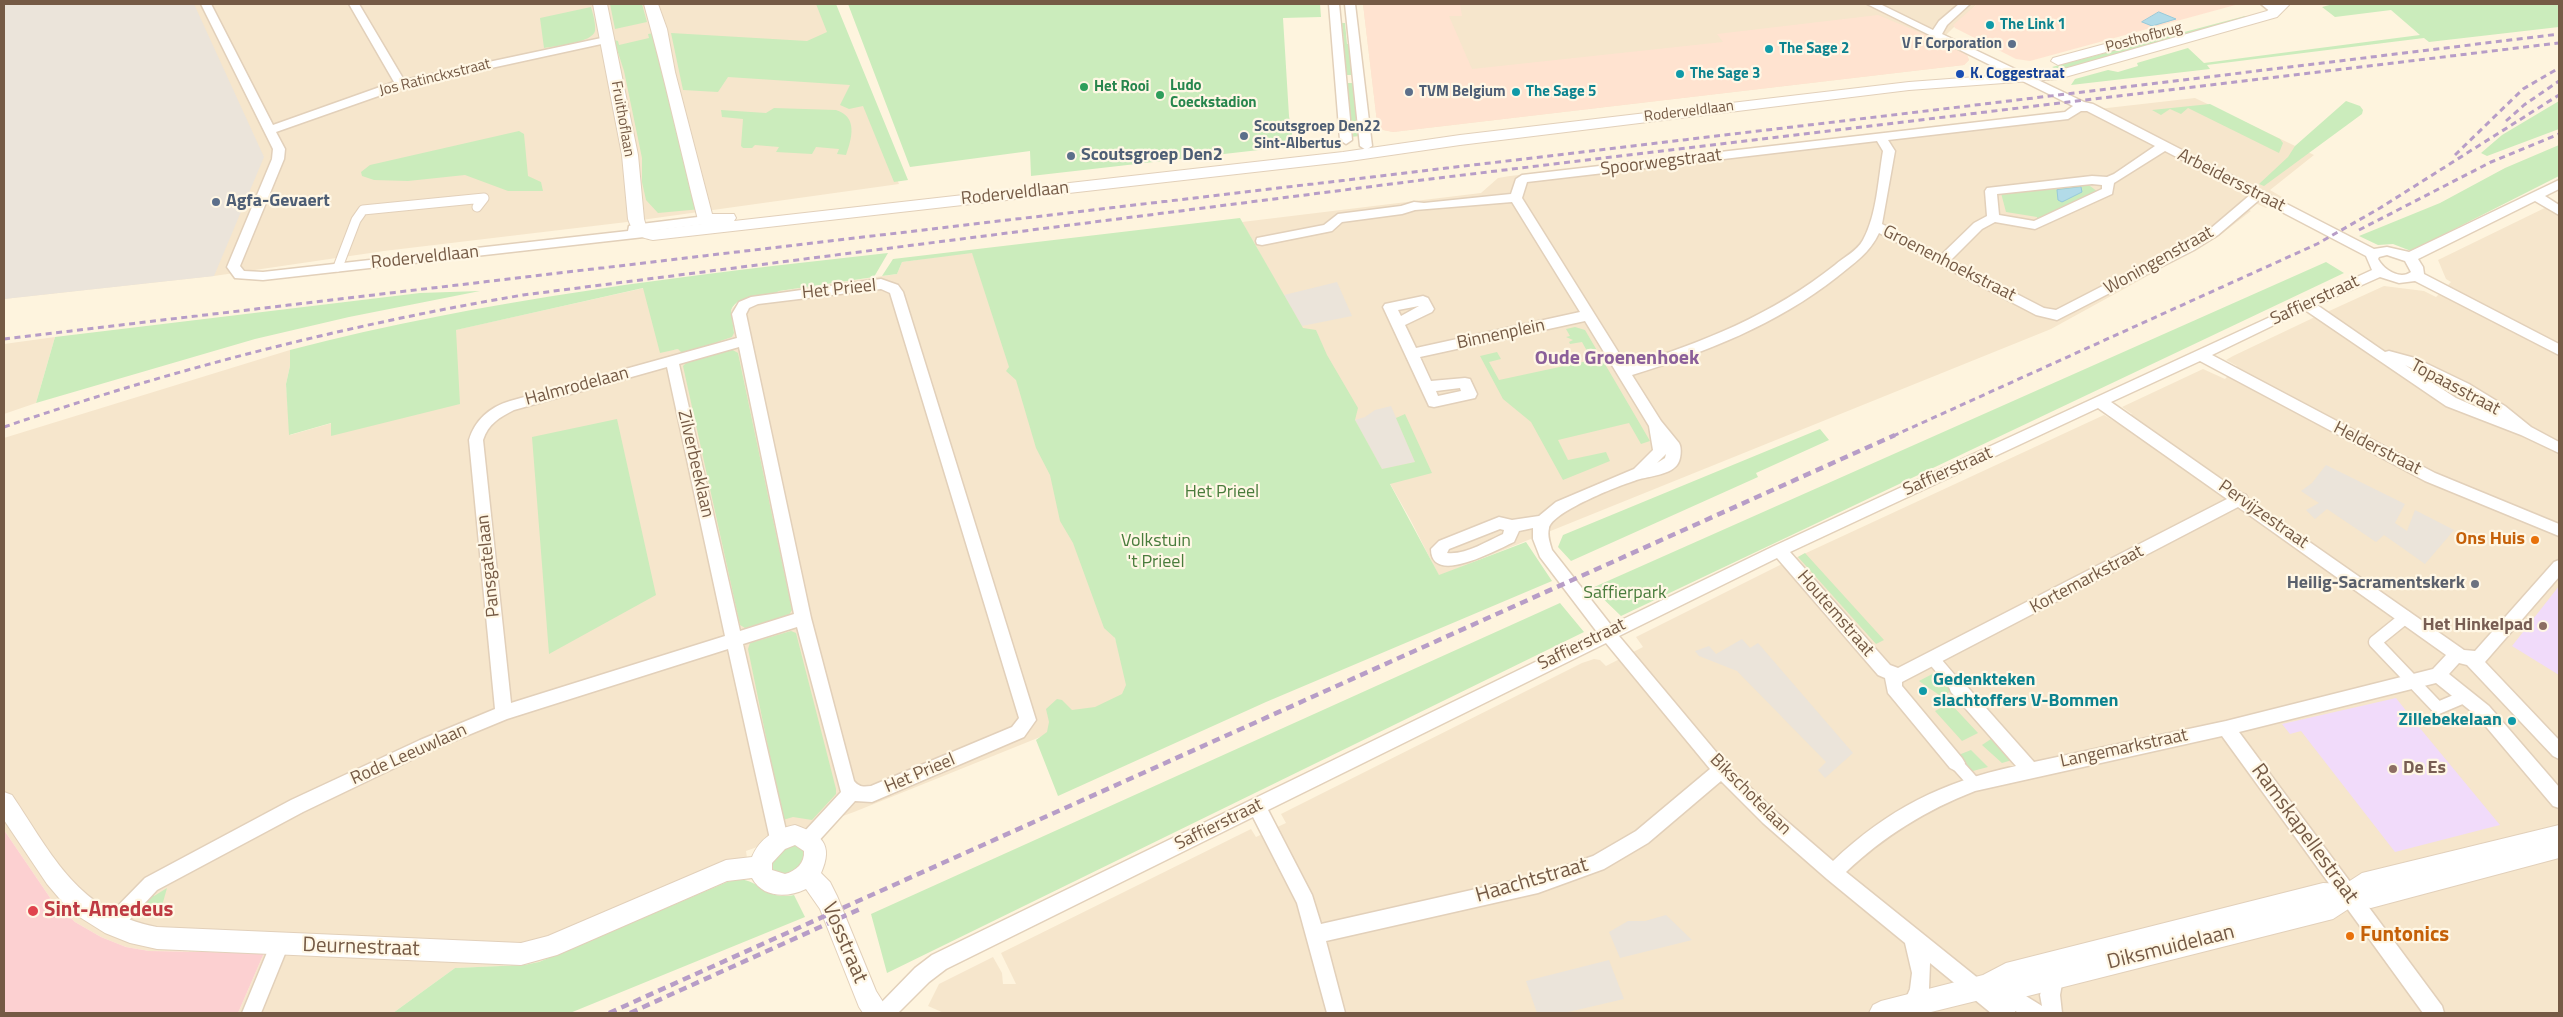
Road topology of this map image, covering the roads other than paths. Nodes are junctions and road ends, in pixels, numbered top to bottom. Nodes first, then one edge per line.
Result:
1 (206, 4) edge
2 (354, 4) edge
3 (600, 4) edge
4 (650, 4) edge
5 (1334, 4) edge
6 (1350, 4) edge
7 (1872, 4) edge
8 (1882, 4) edge
9 (1966, 4) edge
10 (2276, 6) edge
11 (1938, 32) junction
12 (611, 39) junction
13 (2029, 77) junction
14 (1341, 79) junction
15 (1358, 79) junction
16 (401, 84) junction
17 (2082, 107) junction
18 (269, 130) junction
19 (1881, 138) junction
20 (2164, 146) junction
21 (1348, 148) junction
22 (1367, 150) junction
23 (2108, 181) junction
24 (2559, 184) edge
25 (2258, 195) junction
26 (2535, 195) junction
27 (1516, 198) junction
28 (478, 207) dead end
29 (2559, 211) edge
30 (1993, 218) junction
31 (706, 220) junction
32 (1875, 226) junction
33 (641, 230) junction
34 (691, 231) junction
35 (1262, 241) dead end
36 (2373, 254) junction
37 (2409, 258) junction
38 (1943, 260) junction
39 (338, 267) junction
40 (2381, 271) junction
41 (2416, 276) junction
42 (2306, 304) junction
43 (1589, 315) junction
44 (2052, 315) joint
45 (1398, 323) dead end
46 (743, 341) junction
47 (2559, 350) edge
48 (1413, 354) junction
49 (2200, 355) junction
50 (672, 361) junction
51 (1624, 372) junction
52 (1428, 386) dead end
53 (2100, 402) junction
54 (486, 421) joint
55 (1656, 425) junction
56 (2559, 448) edge
57 (1636, 474) junction
58 (2241, 500) junction
59 (1542, 522) junction
60 (1512, 528) dead end
61 (2559, 530) edge
62 (1779, 550) junction
63 (2559, 566) edge
64 (2406, 617) junction
65 (802, 618) junction
66 (1608, 633) junction
67 (735, 640) junction
68 (2464, 656) junction
69 (1934, 660) junction
70 (1893, 675) junction
71 (2438, 675) junction
72 (2411, 682) junction
73 (1957, 687) joint
74 (2464, 697) junction
75 (504, 713) junction
76 (2226, 728) junction
77 (2559, 751) edge
78 (1956, 762) joint
79 (2030, 769) junction
80 (1721, 770) junction
81 (1974, 783) junction
82 (852, 792) junction
83 (2559, 800) edge
84 (4, 802) edge
85 (1257, 807) junction
86 (2559, 835) edge
87 (779, 839) junction
88 (809, 840) junction
89 (2559, 848) edge
90 (761, 866) junction
91 (1833, 873) junction
92 (808, 874) junction
93 (2349, 895) junction
94 (112, 924) junction
95 (1315, 934) junction
96 (1912, 939) junction
97 (280, 944) junction
98 (2054, 978) junction
99 (1982, 988) junction
100 (1913, 1005) junction
101 (251, 1013) edge
102 (878, 1013) edge
103 (885, 1013) edge
104 (1336, 1013) edge
105 (1881, 1013) edge
106 (2006, 1013) edge
107 (2036, 1013) edge
108 (2053, 1013) edge
109 (2436, 1013) edge

1 - 18 street
2 - 16 street
3 - 12 street, Fruithoflaan
4 - 31 street
5 - 14 street
6 - 15 street
7 - 11 street
8 - 11 street
9 - 11 street
10 - 13 street, Posthofbrug
10 - 13 street, Posthofbrug
11 - 13 street, Arbeidersstraat
12 - 16 street, Jos Ratinckxstraat
12 - 33 street, Fruithoflaan
13 - 17 street, Arbeidersstraat
13 - 22 street, Roderveldlaan
14 - 15 street
14 - 21 street
15 - 22 street
16 - 18 street, Jos Ratinckxstraat
17 - 19 street, Spoorwegstraat
17 - 20 street, Arbeidersstraat
18 - 39 street, Roderveldlaan
19 - 27 street, Spoorwegstraat
19 - 32 street, Groenenhoekstraat
20 - 23 street
20 - 25 street, Arbeidersstraat
21 - 22 street, Roderveldlaan
21 - 31 street, Roderveldlaan
21 - 34 street, Roderveldlaan
23 - 30 street
23 - 30 street
24 - 26 street
25 - 36 street, Arbeidersstraat
25 - 44 street, Woningenstraat
26 - 29 street
26 - 37 street
27 - 35 street
27 - 43 street
28 - 39 street
30 - 38 street
31 - 33 street, Roderveldlaan
31 - 34 street
32 - 38 street, Groenenhoekstraat
32 - 51 street
33 - 34 street, Roderveldlaan
33 - 39 street, Roderveldlaan
36 - 37 street, Saffierstraat
36 - 40 street, Saffierstraat
37 - 41 street
38 - 44 street, Groenenhoekstraat
40 - 41 street, Saffierstraat
40 - 42 street, Saffierstraat
41 - 47 street
42 - 49 street, Saffierstraat
42 - 56 street, Topaasstraat
43 - 48 street, Binnenplein
43 - 51 street
45 - 48 street
46 - 50 street
46 - 65 street
46 - 82 street, Het Prieel
48 - 52 street
49 - 53 street, Saffierstraat
49 - 61 street, Helderstraat
50 - 54 street, Halmrodelaan
50 - 67 street, Zilverbeeklaan
51 - 55 street
53 - 58 street, Pervijzestraat
53 - 62 street, Saffierstraat
54 - 75 street, Pansgatelaan
55 - 57 street
55 - 57 street
57 - 59 street
58 - 64 street, Pervijzestraat
58 - 69 street, Kortemarkstraat
59 - 60 street
59 - 66 street, Bikschotelaan
62 - 66 street, Saffierstraat
62 - 70 street, Houtemstraat
63 - 68 street
64 - 68 street, Pervijzestraat
64 - 72 street
65 - 67 street
65 - 82 street
66 - 80 street, Bikschotelaan
66 - 85 street, Saffierstraat
67 - 75 street, Rode Leeuwlaan
67 - 87 street, Zilverbeeklaan
68 - 71 street
68 - 77 street, Pervijzestraat
69 - 70 street, Kortemarkstraat
69 - 73 street
70 - 78 street
71 - 72 street, Langemarkstraat
71 - 74 street
72 - 74 street
72 - 76 street, Langemarkstraat
73 - 79 street
74 - 83 street
75 - 94 street, Rode Leeuwlaan
76 - 79 street, Langemarkstraat
76 - 93 street, Ramskapellestraat
78 - 81 street
79 - 81 street, Langemarkstraat
80 - 91 street, Bikschotelaan
80 - 95 street, Haachtstraat
81 - 91 street, Langemarkstraat
82 - 88 street
84 - 94 street, Deurnestraat
85 - 95 street
85 - 103 street, Saffierstraat
86 - 93 street, Diksmuidelaan
87 - 88 street
87 - 90 street
88 - 92 street
89 - 93 street, Diksmuidelaan
90 - 92 street
90 - 97 street, Deurnestraat
91 - 96 street, Bikschotelaan
92 - 102 street, Vosstraat
93 - 98 street, Diksmuidelaan
93 - 99 street, Diksmuidelaan
93 - 109 street, Ramskapellestraat
94 - 97 street, Deurnestraat
95 - 104 street
96 - 99 street, Bikschotelaan
96 - 100 street
97 - 101 street
98 - 99 street, Diksmuidelaan
98 - 108 street
99 - 100 street, Diksmuidelaan
99 - 106 street, Bikschotelaan
99 - 107 street, Bikschotelaan
100 - 105 street, Diksmuidelaan

